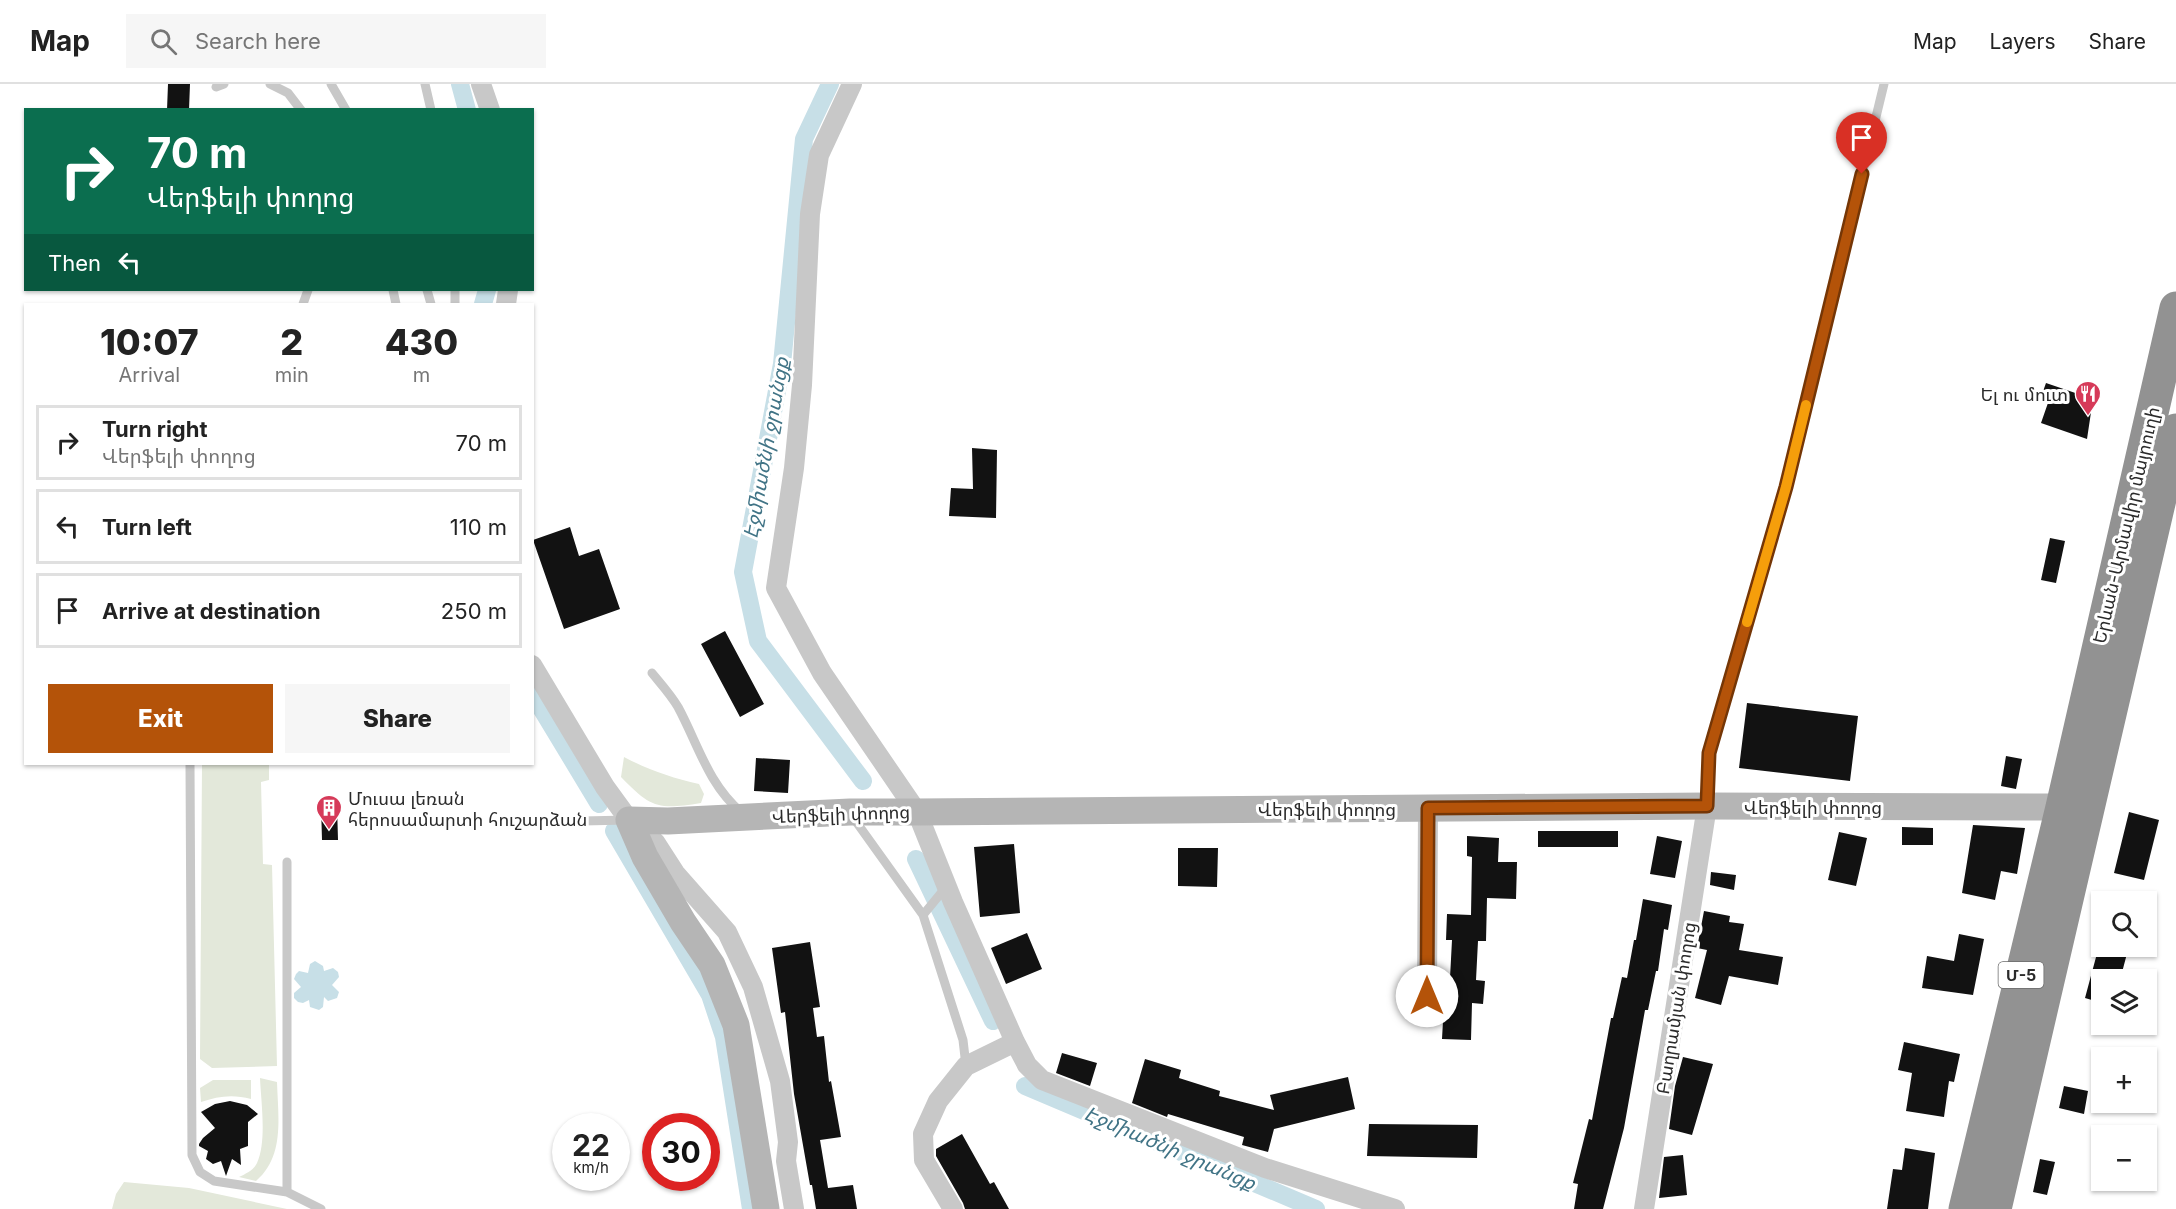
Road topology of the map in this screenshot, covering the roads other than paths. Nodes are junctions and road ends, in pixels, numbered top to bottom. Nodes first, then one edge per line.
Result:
1 (270, 84) edge
2 (331, 84) edge
3 (425, 84) edge
4 (481, 84) edge
5 (852, 84) edge
6 (1884, 84) edge
7 (299, 108) edge
8 (345, 108) edge
9 (431, 108) edge
10 (489, 108) edge
11 (2176, 309) edge
12 (2176, 430) edge
13 (534, 668) edge
14 (652, 673) dead end
15 (2105, 679) junction
16 (2089, 748) junction
17 (190, 765) edge
18 (1707, 806) junction
19 (2062, 807) junction
20 (1428, 808) junction
21 (850, 812) junction
22 (917, 812) junction
23 (747, 817) junction
24 (629, 820) junction
25 (537, 822) dead end
26 (658, 843) junction
27 (287, 862) dead end
28 (945, 889) junction
29 (925, 913) junction
30 (1427, 996) dead end
31 (1015, 1042) junction
32 (966, 1066) junction
33 (287, 1192) junction
34 (321, 1209) edge
35 (766, 1209) edge
36 (794, 1209) edge
37 (952, 1209) edge
38 (1395, 1209) edge
39 (1644, 1209) edge
40 (1965, 1209) edge
41 (1995, 1209) edge

1 - 7 lane
2 - 8 lane
3 - 9 lane
4 - 10 street
5 - 22 street
6 - 18 lane
11 - 15 highway, Երևան-Արմավիր մայրուղի / Մ-5
12 - 15 highway, Երևան-Արմավիր մայրուղի / Մ-5
13 - 24 street
14 - 23 lane
15 - 16 highway, Երևան-Արմավիր մայրուղի / Մ-5
16 - 19 highway, Մ-5
16 - 41 highway, Մ-5
17 - 33 lane
18 - 19 street, Վերֆելի փողոց
18 - 20 street, Վերֆելի փողոց
18 - 39 street, Բաղրամյան փողոց
19 - 40 highway, Մ-5
20 - 22 street, Վերֆելի փողոց
20 - 30 street
21 - 22 street, Վերֆելի փողոց
21 - 23 street, Վերֆելի փողոց
21 - 29 lane
22 - 28 street
23 - 26 street, Վերֆելի փողոց
24 - 25 lane
24 - 26 street
24 - 26 street, Վերֆելի փողոց
26 - 35 street
26 - 36 street
27 - 33 lane
28 - 29 lane
28 - 31 street
29 - 32 lane
31 - 32 street
31 - 38 street
32 - 37 street
33 - 34 lane

